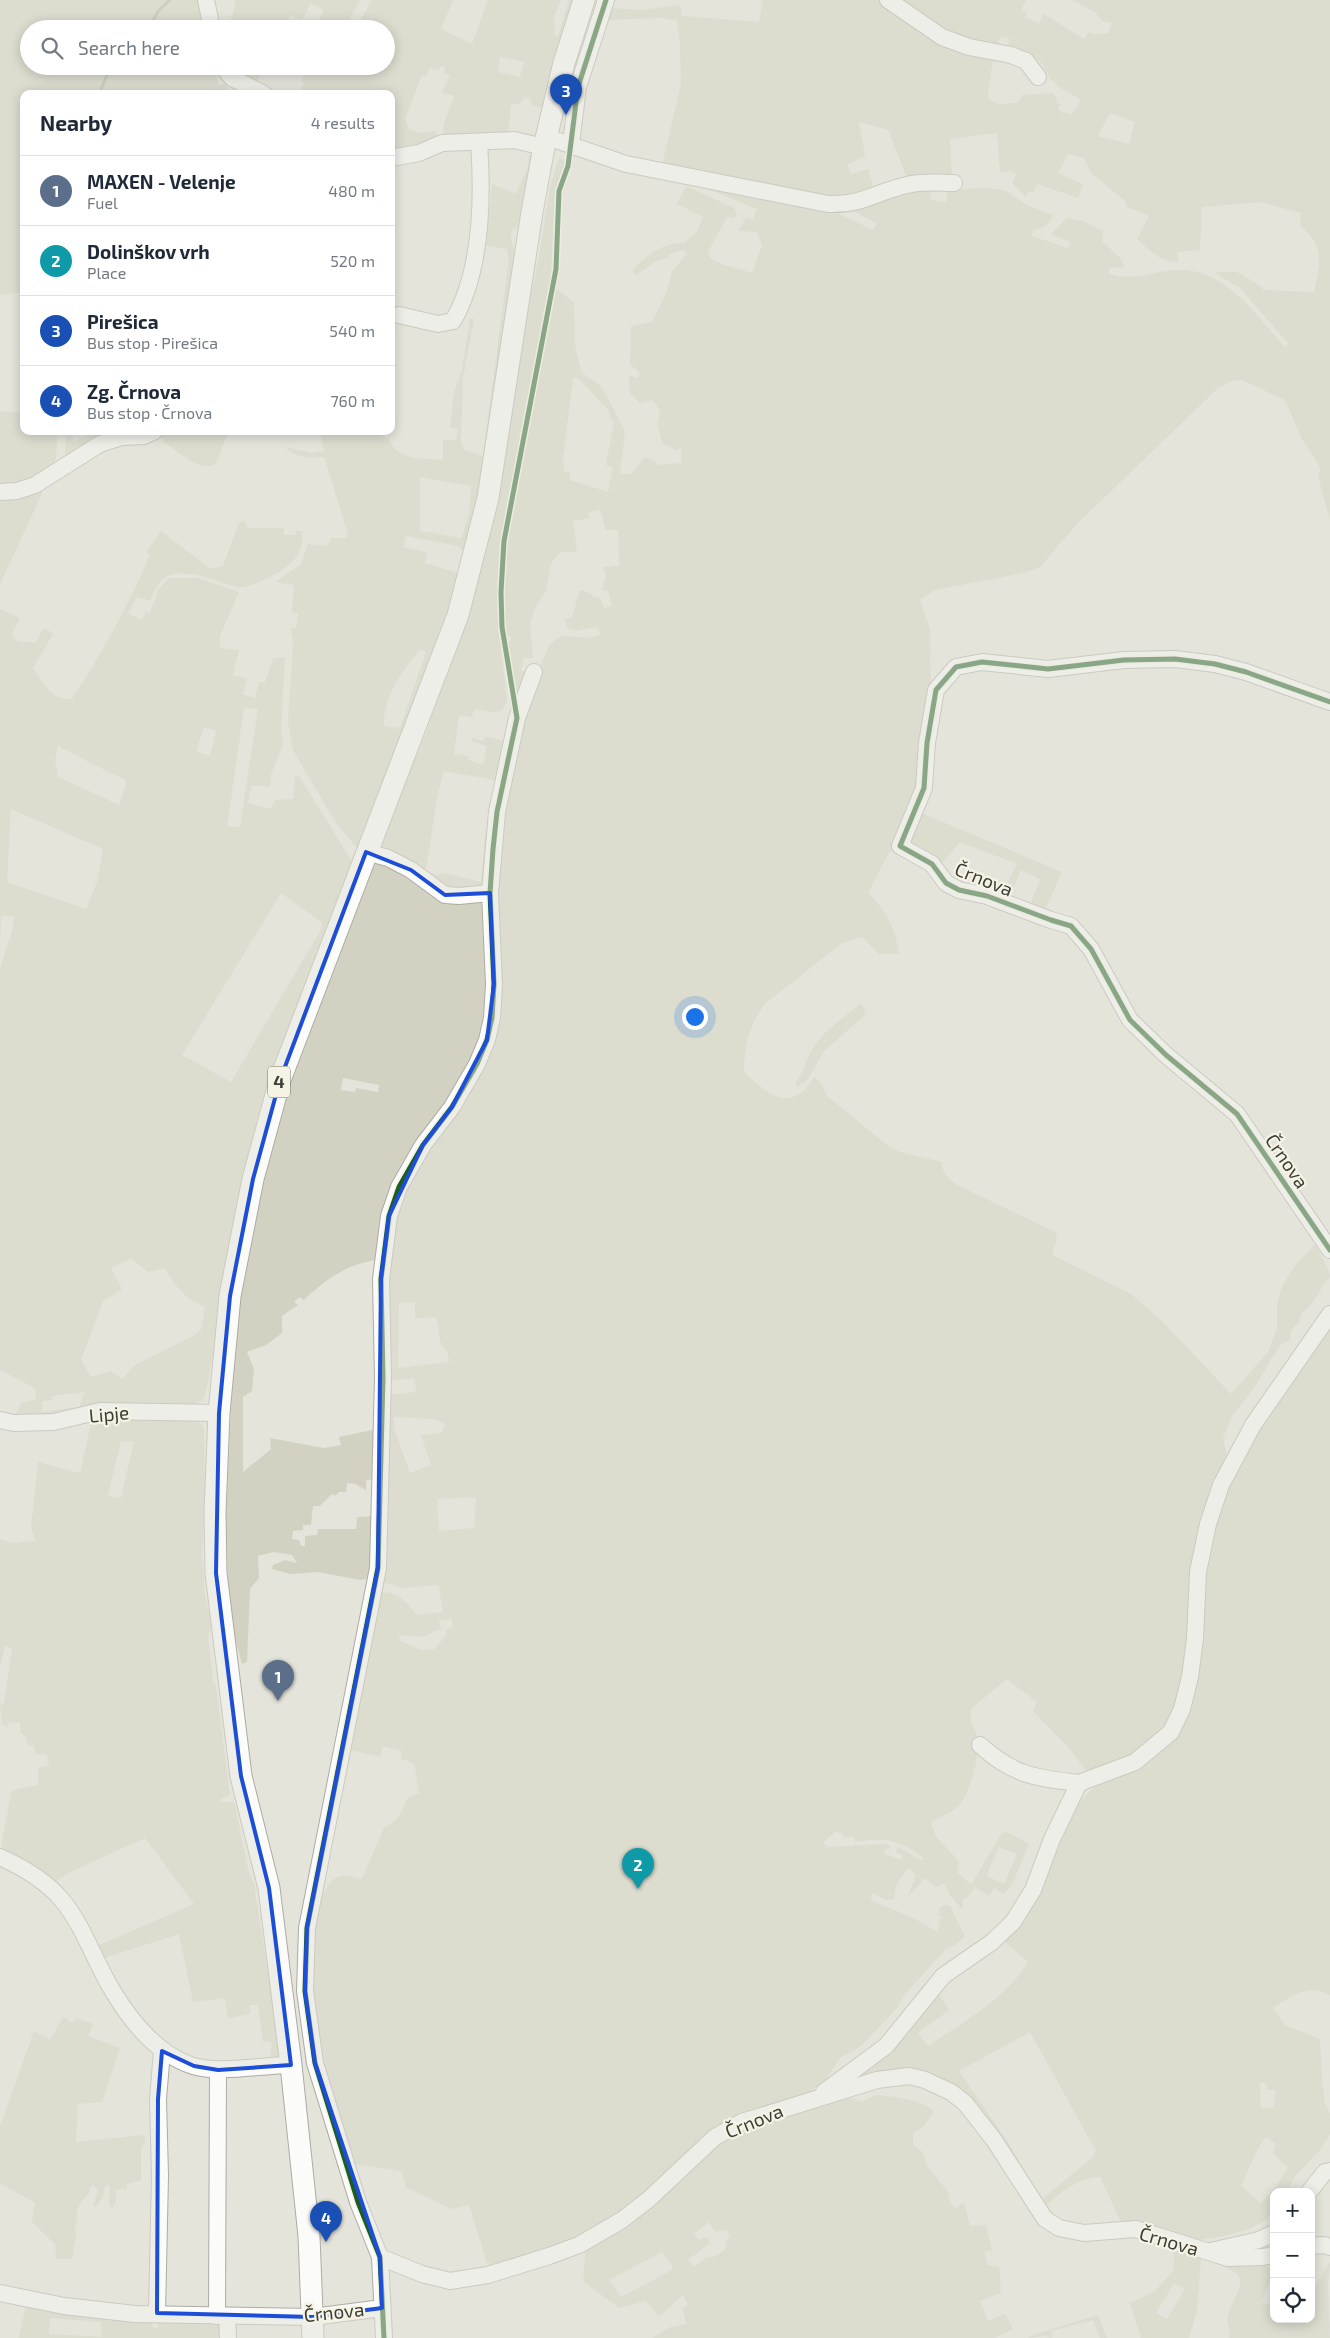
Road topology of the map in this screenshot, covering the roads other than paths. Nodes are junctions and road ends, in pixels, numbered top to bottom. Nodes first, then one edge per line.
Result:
1 (206, 0) edge
2 (584, 0) edge
3 (606, 0) edge
4 (888, 0) edge
5 (210, 20) edge
6 (230, 75) edge
7 (1038, 76) dead end
8 (256, 90) edge
9 (478, 142) junction
10 (546, 142) junction
11 (571, 144) junction
12 (395, 157) edge
13 (954, 183) dead end
14 (399, 315) dead end
15 (146, 435) edge
16 (0, 492) edge
17 (534, 672) dead end
18 (1330, 702) edge
19 (366, 852) junction
20 (490, 893) junction
21 (1330, 1250) edge
22 (1330, 1314) edge
23 (219, 1413) junction
24 (0, 1420) edge
25 (980, 1745) dead end
26 (1079, 1783) junction
27 (0, 1857) edge
28 (162, 2051) junction
29 (291, 2065) junction
30 (218, 2070) junction
31 (818, 2098) junction
32 (1330, 2171) edge
33 (1312, 2188) edge
34 (1270, 2235) edge
35 (1315, 2246) edge
36 (1330, 2247) edge
37 (1206, 2252) junction
38 (1270, 2256) edge
39 (380, 2257) junction
40 (0, 2293) edge
41 (382, 2308) junction
42 (157, 2313) junction
43 (222, 2316) junction
44 (313, 2317) junction
45 (228, 2338) edge
46 (313, 2338) edge
47 (384, 2338) edge

1 - 5 street
2 - 10 main road, 4
3 - 11 street
4 - 7 street
6 - 8 street
9 - 10 street
9 - 12 street
9 - 14 street
10 - 11 street
10 - 19 main road, 4
11 - 13 street
15 - 16 street
17 - 20 street
18 - 21 street, Črnova
19 - 20 street
19 - 23 main road, 4
20 - 39 street
22 - 26 street
23 - 24 street, Lipje
23 - 29 main road, 4
25 - 26 street
26 - 31 street
27 - 28 street
28 - 30 street
28 - 42 street
29 - 30 street
29 - 44 main road, 4
30 - 43 street
31 - 37 street, Črnova
31 - 39 street, Črnova
32 - 33 street
34 - 37 street
35 - 36 street
37 - 38 street, Črnova
39 - 41 street, Črnova
40 - 42 street, Črnova
41 - 44 street, Črnova
41 - 47 street
42 - 43 street, Črnova
43 - 44 street, Črnova
43 - 45 street
44 - 46 main road, 4

